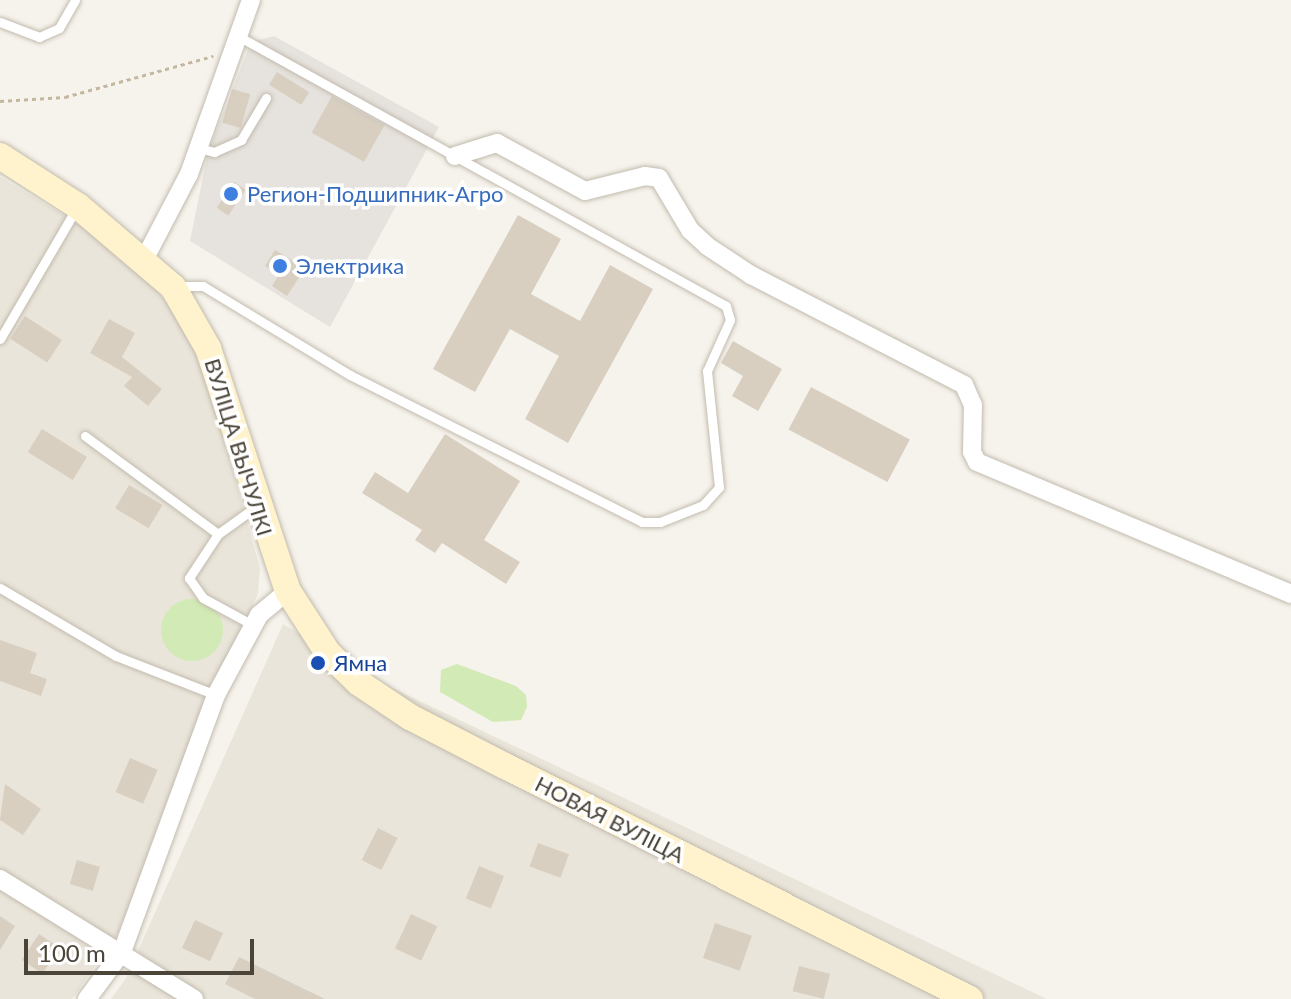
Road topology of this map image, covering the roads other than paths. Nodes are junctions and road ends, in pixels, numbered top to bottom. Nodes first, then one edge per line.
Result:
1 (75, 0) edge
2 (251, 0) edge
3 (0, 22) edge
4 (238, 36) junction
5 (266, 98) dead end
6 (199, 148) junction
7 (0, 156) edge
8 (455, 156) junction
9 (78, 206) junction
10 (145, 258) junction
11 (173, 287) junction
12 (0, 339) edge
13 (85, 436) dead end
14 (257, 506) junction
15 (218, 534) junction
16 (0, 588) edge
17 (288, 591) junction
18 (1291, 594) edge
19 (253, 625) junction
20 (216, 695) junction
21 (0, 879) edge
22 (122, 952) junction
23 (87, 999) edge
24 (194, 999) edge
25 (970, 999) edge

1 - 3 lane
2 - 4 street
4 - 6 street
4 - 8 lane
5 - 6 lane
6 - 10 street
7 - 9 street, ВУЛІЦА ВЫЧУЛКІ
8 - 11 lane
8 - 18 street
9 - 10 street, ВУЛІЦА ВЫЧУЛКІ
9 - 12 lane
10 - 11 street, ВУЛІЦА ВЫЧУЛКІ
11 - 14 street, ВУЛІЦА ВЫЧУЛКІ
13 - 15 lane
14 - 15 lane
14 - 17 street, ВУЛІЦА ВЫЧУЛКІ
15 - 19 lane
16 - 20 lane
17 - 19 street
17 - 25 street, НОВАЯ ВУЛІЦА
19 - 20 street
20 - 22 street
21 - 22 street
22 - 23 street
22 - 24 street

